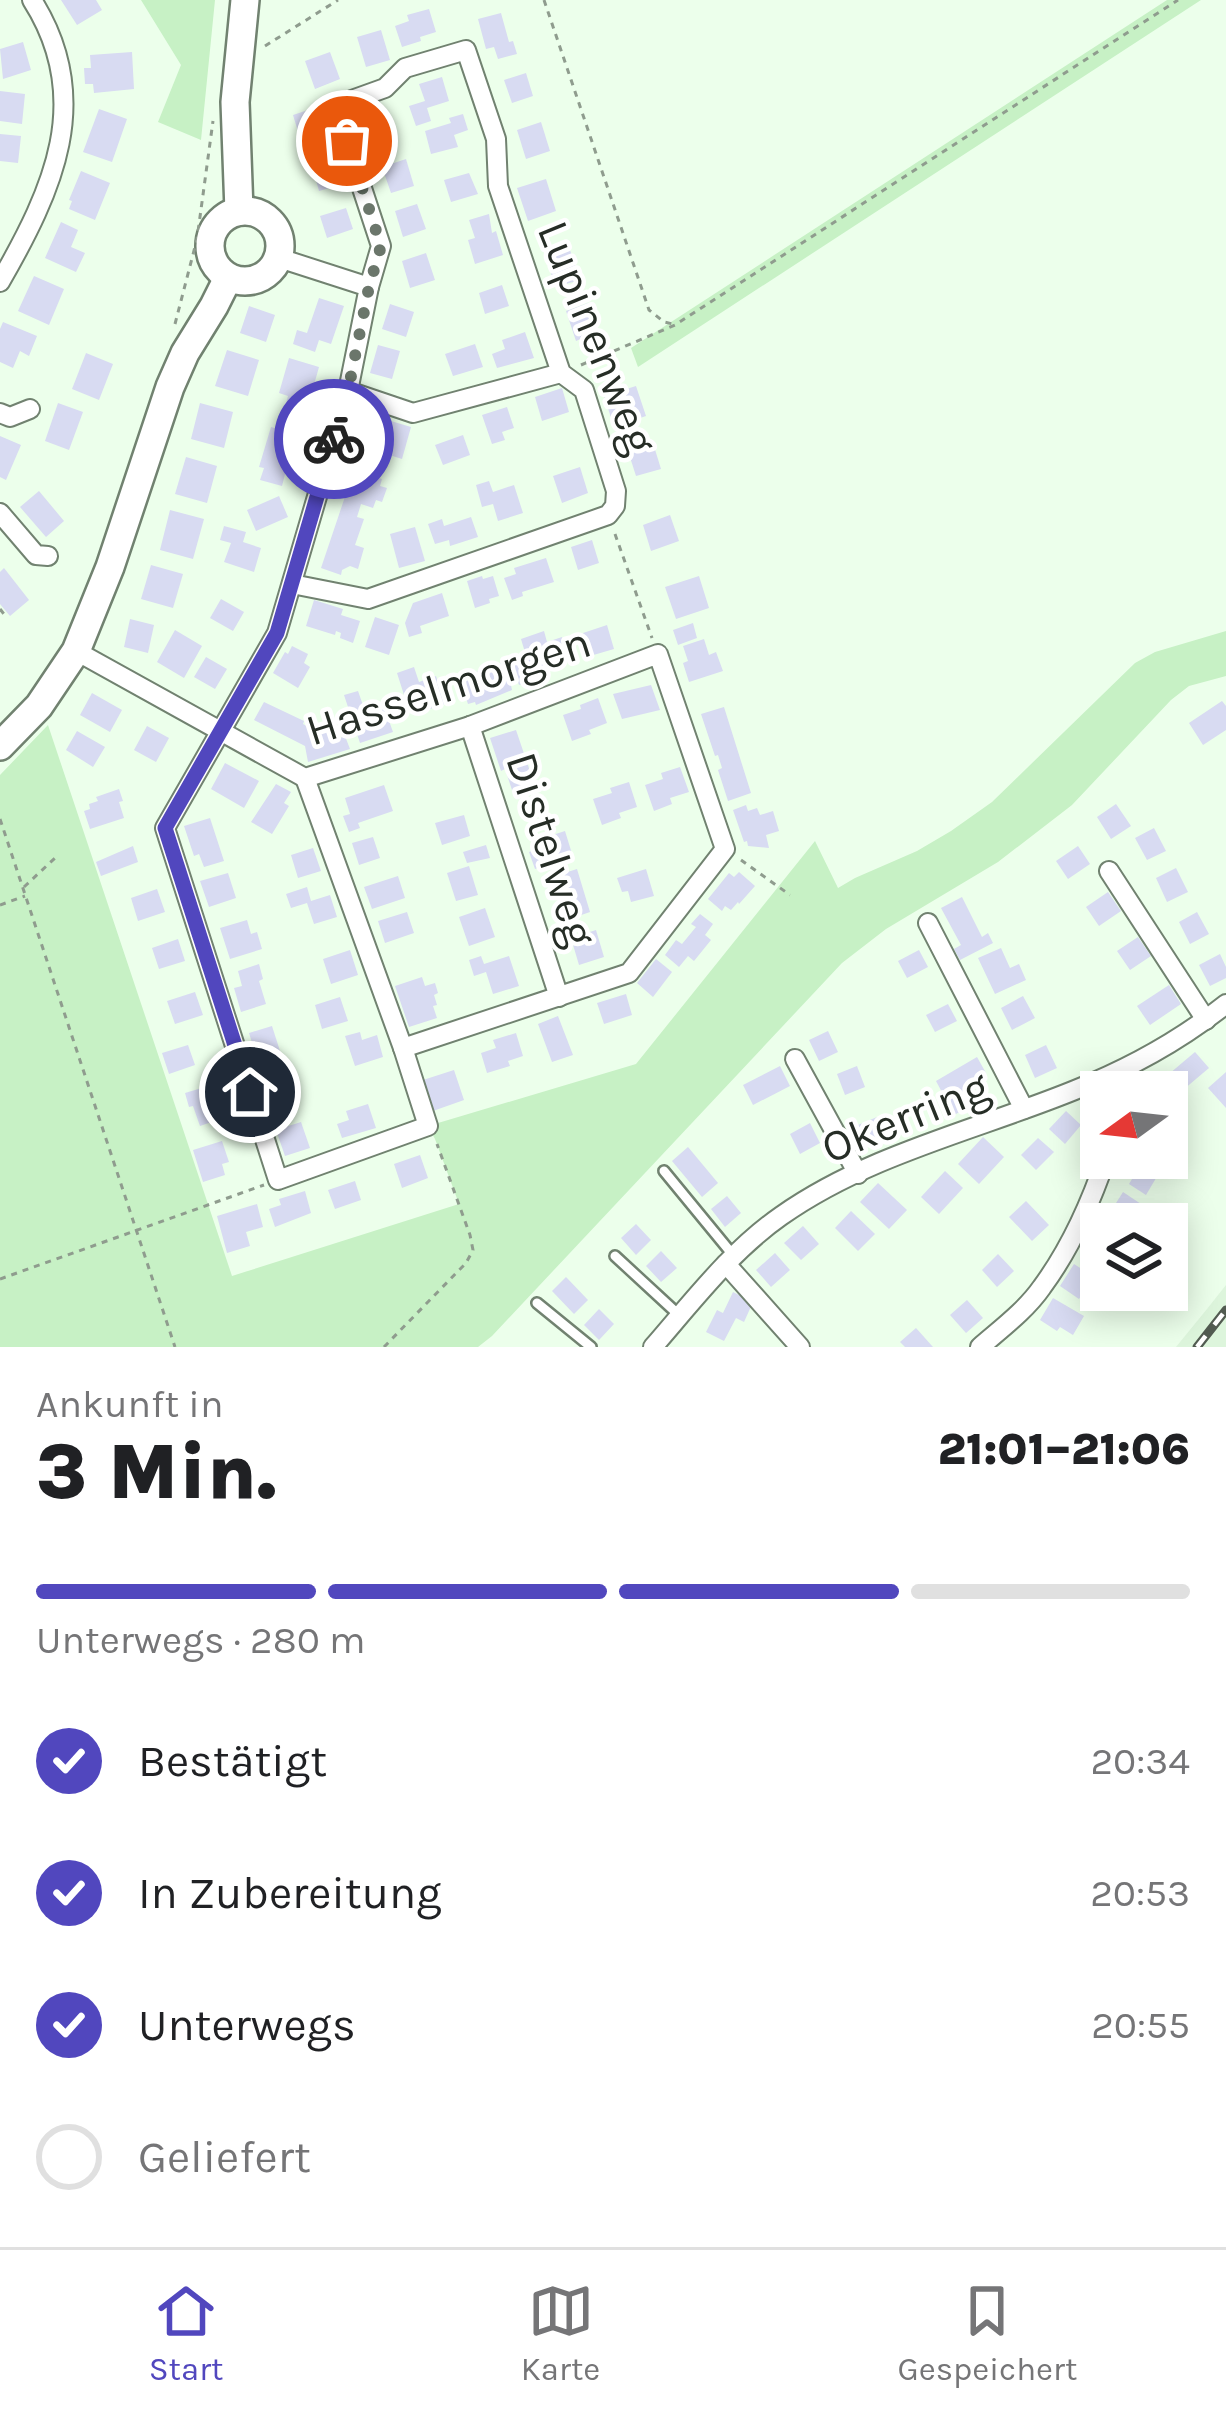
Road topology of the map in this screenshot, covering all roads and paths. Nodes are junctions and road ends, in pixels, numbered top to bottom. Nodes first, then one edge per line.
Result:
1 (32, 0) edge
2 (245, 0) edge
3 (338, 0) edge
4 (544, 0) edge
5 (1178, 0) edge
6 (239, 48) junction
7 (239, 212) junction
8 (279, 258) junction
9 (228, 278) junction
10 (0, 282) edge
11 (369, 287) junction
12 (675, 325) junction
13 (561, 373) junction
14 (348, 391) junction
15 (30, 409) dead end
16 (0, 413) edge
17 (0, 513) edge
18 (608, 515) junction
19 (48, 556) dead end
20 (292, 584) junction
21 (0, 609) edge
22 (7, 618) dead end
23 (76, 651) junction
24 (658, 654) junction
25 (470, 726) junction
26 (221, 730) junction
27 (0, 746) edge
28 (305, 778) junction
29 (0, 819) edge
30 (725, 849) junction
31 (55, 857) dead end
32 (1109, 871) dead end
33 (22, 888) junction
34 (790, 895) dead end
35 (25, 896) junction
36 (0, 905) edge
37 (928, 923) dead end
38 (560, 997) junction
39 (1226, 1004) edge
40 (1206, 1020) junction
41 (403, 1048) junction
42 (795, 1059) dead end
43 (1132, 1071) edge
44 (1080, 1093) edge
45 (1024, 1109) junction
46 (428, 1126) junction
47 (664, 1171) dead end
48 (858, 1174) junction
49 (1098, 1179) edge
50 (278, 1180) junction
51 (136, 1230) junction
52 (615, 1256) dead end
53 (730, 1260) junction
54 (0, 1279) edge
55 (537, 1303) dead end
56 (680, 1316) junction
57 (176, 1347) edge
58 (383, 1347) edge
59 (592, 1347) edge
60 (653, 1347) edge
61 (800, 1347) edge
62 (980, 1347) edge

1 - 10 street
2 - 6 street
3 - 6 path
4 - 12 path
5 - 12 path
6 - 7 street
7 - 8 street
7 - 9 street
8 - 9 street
8 - 11 street
9 - 23 street
11 - 13 street, Lupinenweg
11 - 14 street
12 - 13 path
13 - 14 street
13 - 18 street, Lupinenweg
14 - 20 street
15 - 16 street
17 - 19 street
18 - 20 street, Lupinenweg
18 - 24 path
20 - 26 street
21 - 22 path
23 - 26 street, Hasselmorgen
23 - 27 street
24 - 25 street, Hasselmorgen
24 - 30 street
25 - 28 street, Hasselmorgen
25 - 38 street, Distelweg
26 - 28 street, Hasselmorgen
26 - 50 street
28 - 41 street
29 - 33 path
30 - 34 path
30 - 38 street
31 - 33 path
32 - 40 street
33 - 35 path
35 - 36 path
35 - 51 path
37 - 45 street
38 - 41 street
39 - 40 street, Okerring
40 - 43 street, Okerring
41 - 46 street
42 - 48 street
44 - 45 street, Okerring
45 - 48 street, Okerring
46 - 50 street
46 - 58 path
47 - 53 lane
48 - 53 street, Okerring
49 - 62 street
50 - 51 path
51 - 54 path
51 - 57 path
52 - 56 lane
53 - 56 street, Okerring
53 - 61 street
55 - 59 lane
56 - 60 street, Okerring

